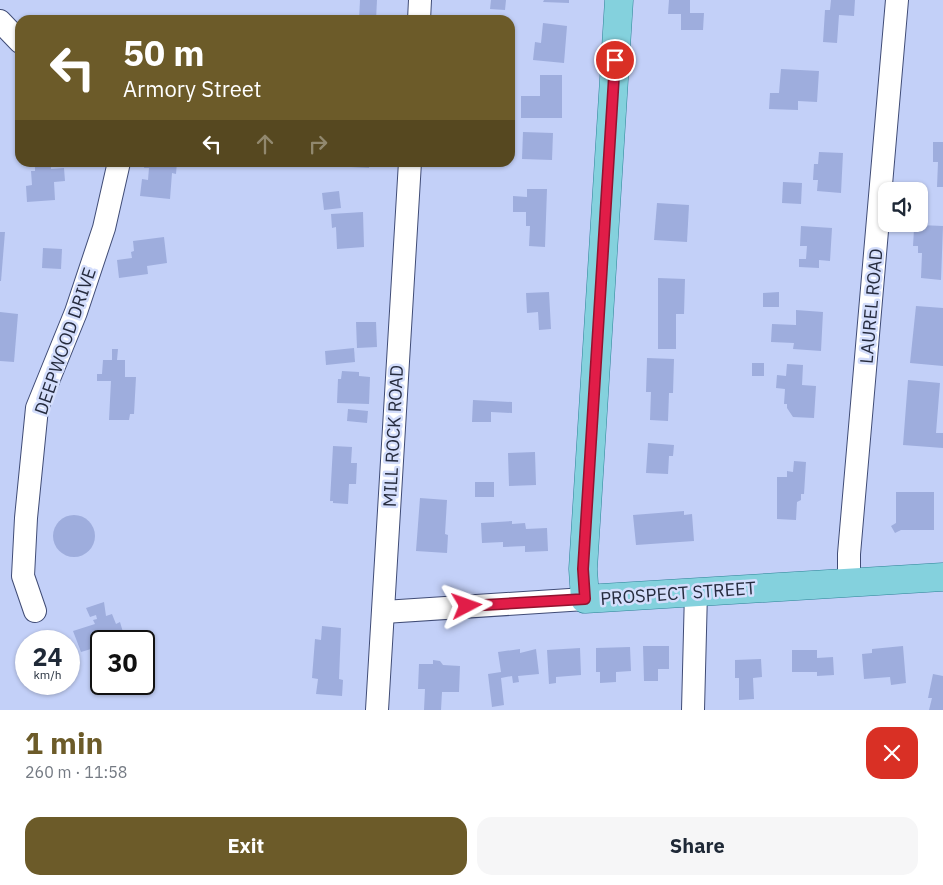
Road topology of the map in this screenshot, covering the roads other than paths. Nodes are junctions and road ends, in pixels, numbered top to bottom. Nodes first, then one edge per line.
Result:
1 (420, 0) edge
2 (619, 0) edge
3 (897, 0) edge
4 (419, 15) edge
5 (0, 21) edge
6 (15, 37) edge
7 (118, 167) edge
8 (410, 167) edge
9 (943, 577) edge
10 (849, 583) junction
11 (696, 592) junction
12 (585, 599) junction
13 (35, 611) dead end
14 (384, 612) junction
15 (377, 710) edge
16 (693, 710) edge

1 - 4 street
2 - 12 main road
3 - 10 street, LAUREL ROAD
5 - 6 street
7 - 13 street, DEEPWOOD DRIVE
8 - 14 street, MILL ROCK ROAD
9 - 10 main road, PROSPECT STREET
10 - 11 main road, PROSPECT STREET
11 - 12 main road, PROSPECT STREET
11 - 16 street
12 - 14 street, PROSPECT STREET
14 - 15 street, MILL ROCK ROAD

